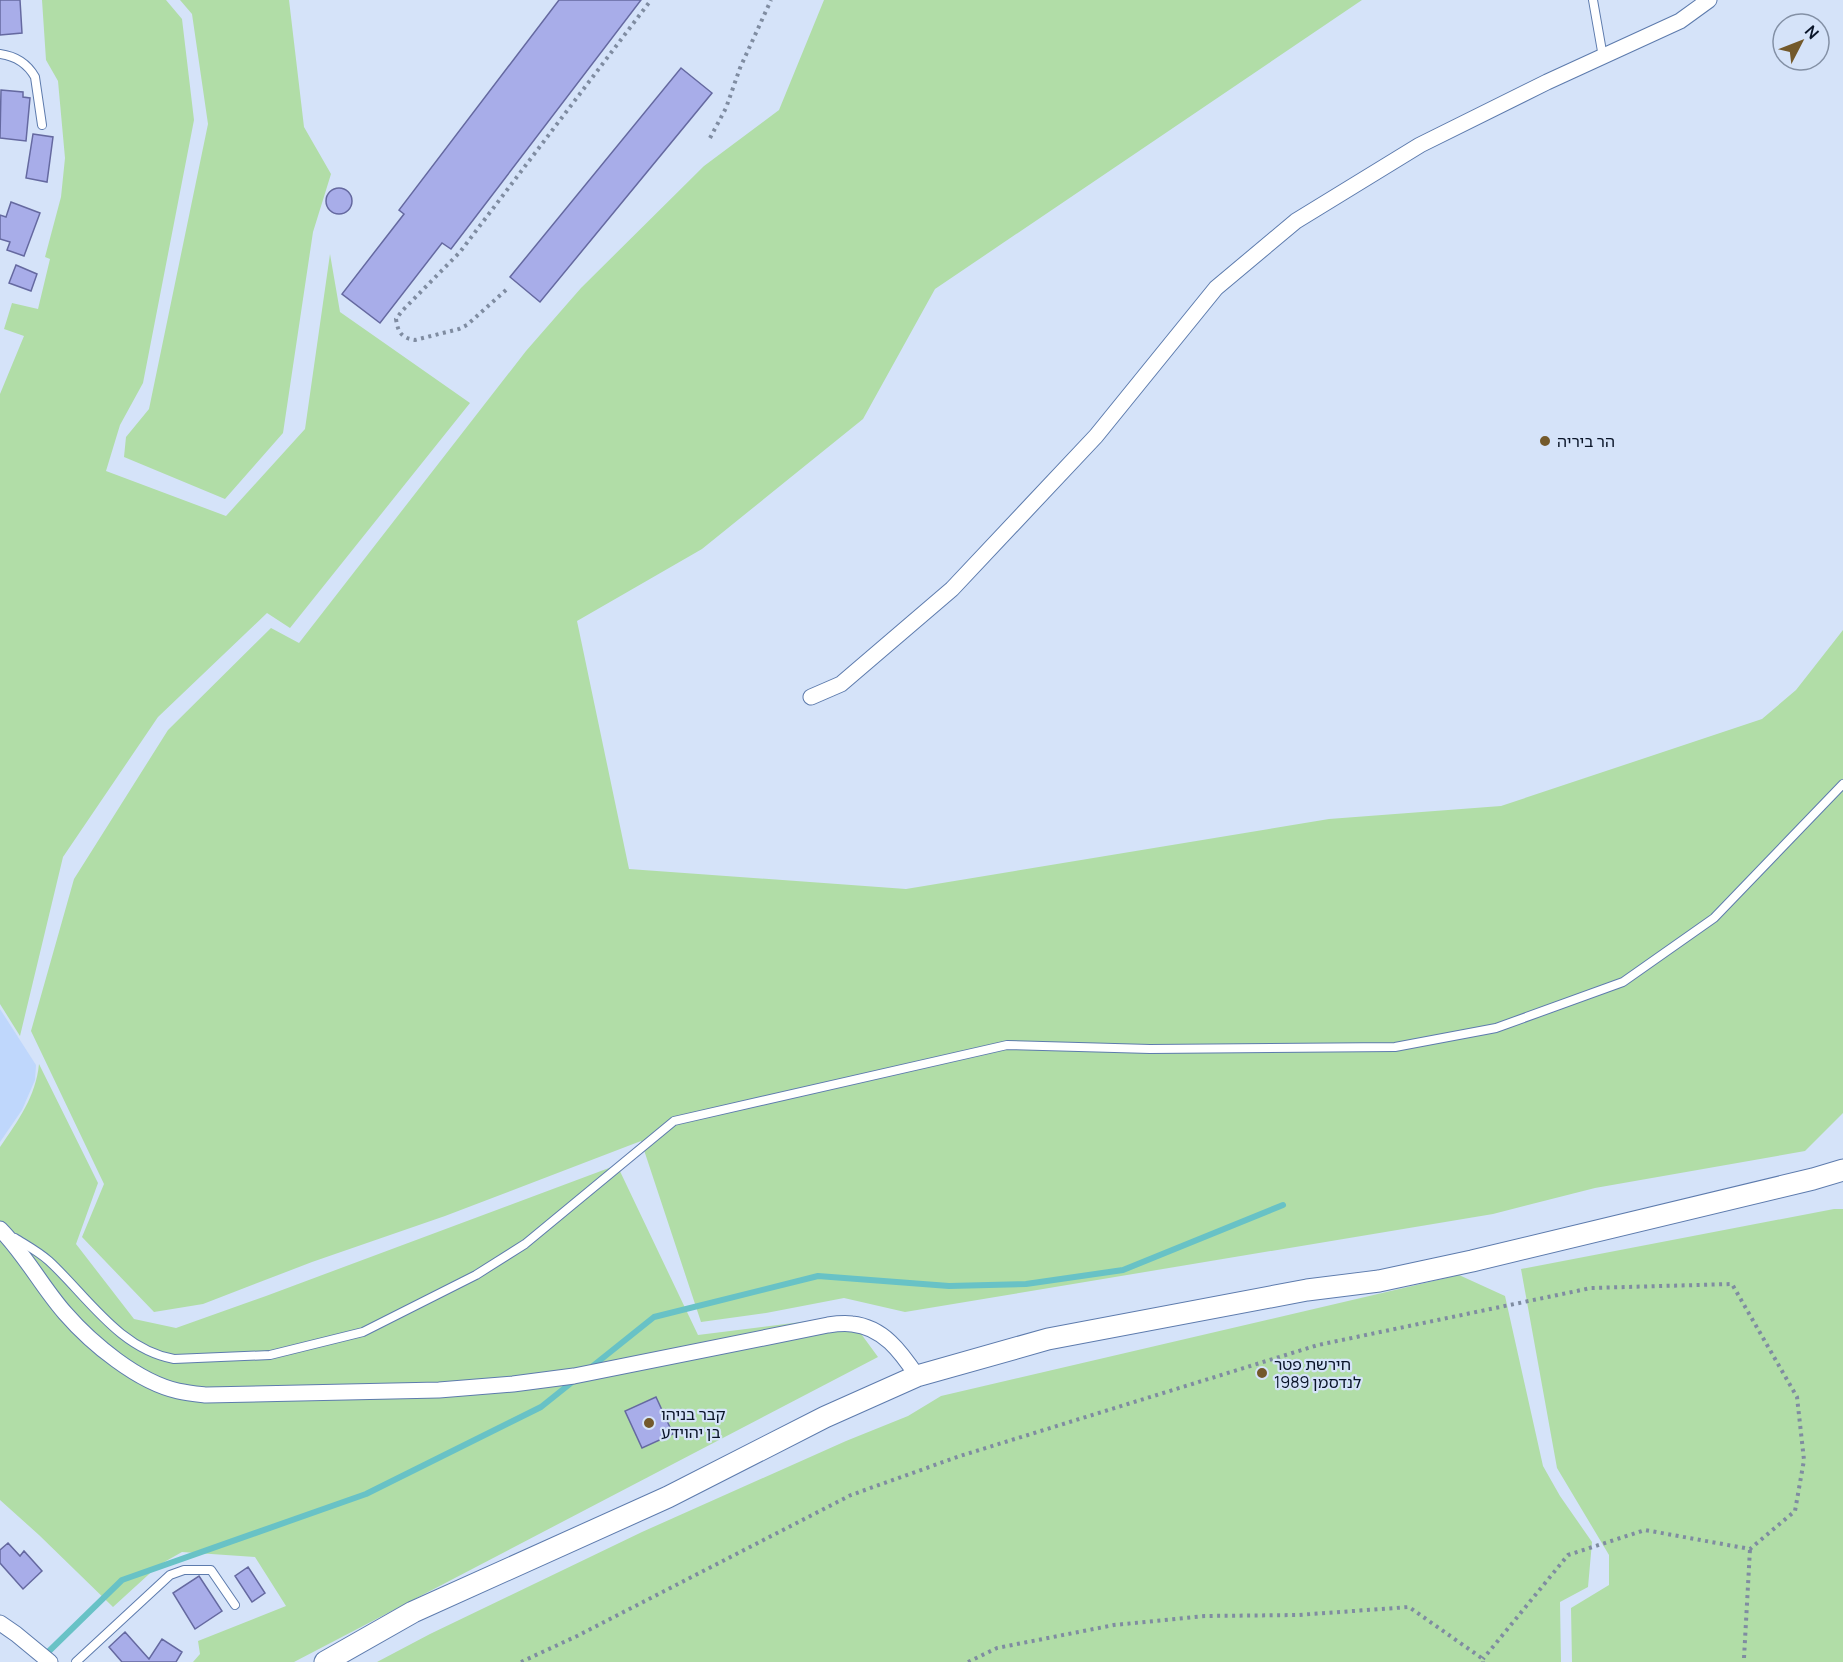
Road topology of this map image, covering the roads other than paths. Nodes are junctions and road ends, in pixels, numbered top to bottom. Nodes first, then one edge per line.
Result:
1 (1593, 0) edge
2 (1709, 0) edge
3 (0, 54) edge
4 (1603, 57) junction
5 (42, 125) dead end
6 (811, 698) dead end
7 (1843, 784) edge
8 (1843, 1170) edge
9 (1843, 1178) edge
10 (1813, 1179) junction
11 (2, 1230) edge
12 (917, 1376) junction
13 (235, 1605) dead end
14 (0, 1623) edge
15 (50, 1662) edge
16 (76, 1662) edge
17 (326, 1662) edge

1 - 4 lane
2 - 4 street
3 - 5 lane
4 - 6 street
7 - 11 lane
8 - 10 main road
9 - 10 main road
10 - 12 main road
11 - 12 street
12 - 17 main road
13 - 16 lane
14 - 15 street

